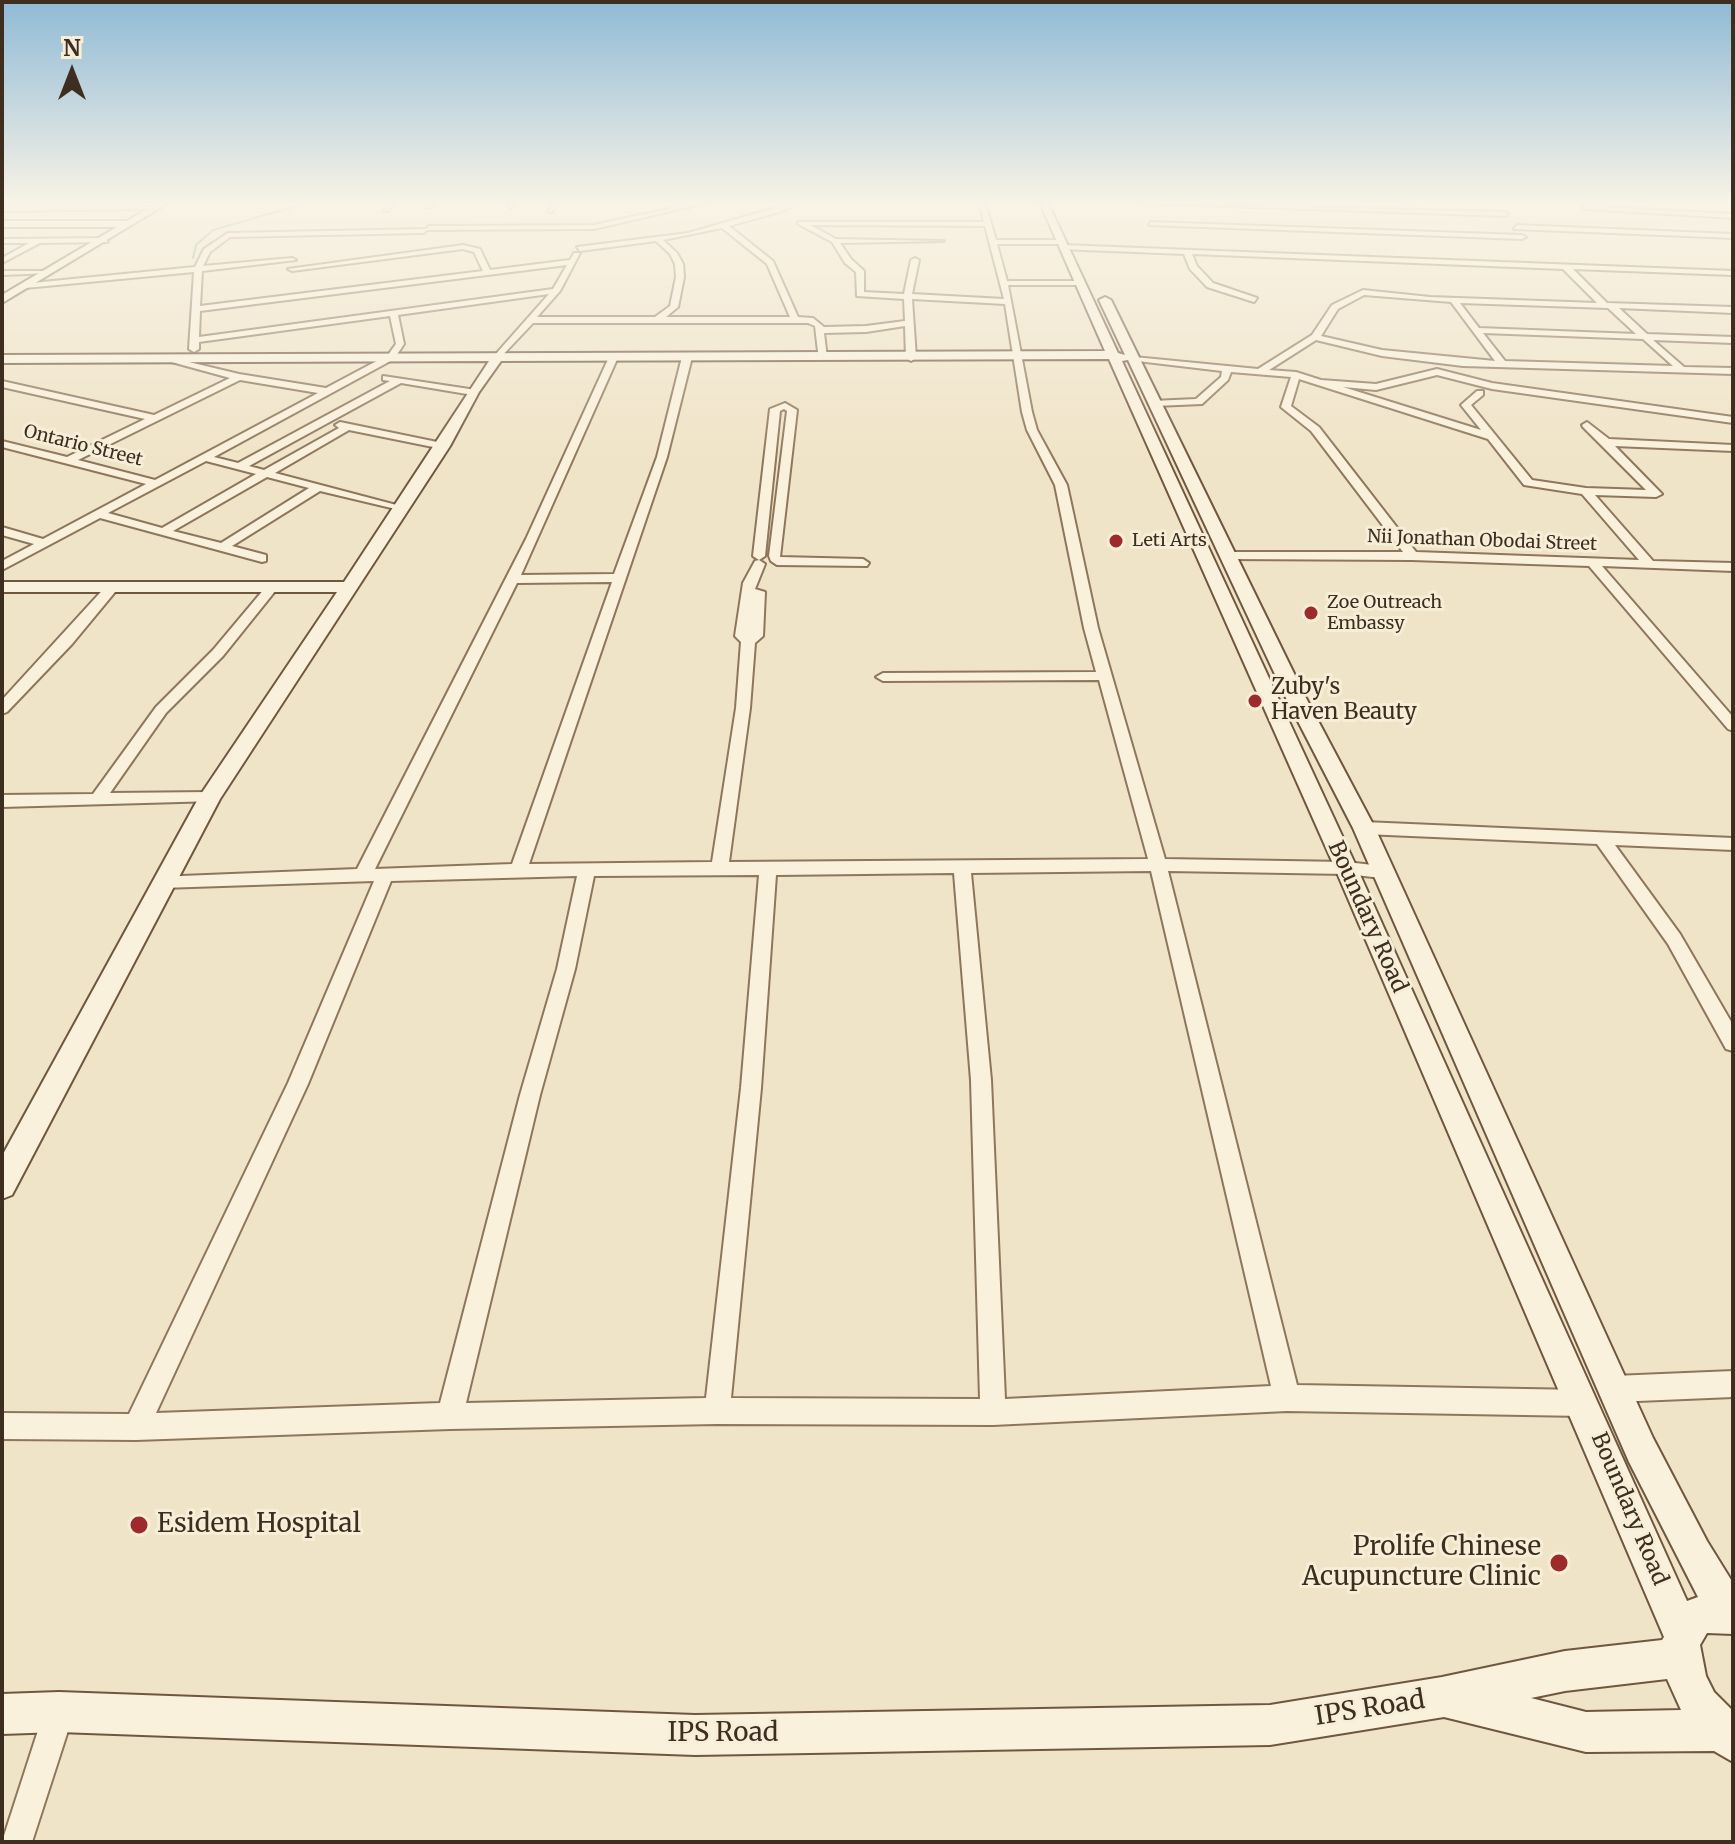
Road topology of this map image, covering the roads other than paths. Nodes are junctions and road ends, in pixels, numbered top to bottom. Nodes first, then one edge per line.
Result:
1 (20, 289) edge
2 (198, 289) edge
3 (296, 289) edge
4 (353, 289) edge
5 (678, 289) edge
6 (781, 289) edge
7 (860, 289) edge
8 (909, 289) edge
9 (1006, 289) edge
10 (1083, 289) edge
11 (1092, 289) edge
12 (1222, 289) edge
13 (1364, 289) edge
14 (1590, 289) edge
15 (556, 291) joint
16 (1363, 292) junction
17 (297, 296) junction
18 (908, 296) junction
19 (2, 300) edge
20 (1254, 300) dead end
21 (1454, 300) junction
22 (1009, 302) junction
23 (1608, 306) junction
24 (198, 309) junction
25 (1733, 310) edge
26 (669, 313) junction
27 (394, 314) junction
28 (683, 318) junction
29 (658, 319) junction
30 (531, 320) junction
31 (795, 320) junction
32 (910, 323) junction
33 (820, 330) junction
34 (1476, 330) junction
35 (1315, 337) junction
36 (1646, 337) junction
37 (197, 340) junction
38 (1733, 340) edge
39 (1110, 355) junction
40 (1017, 356) junction
41 (391, 357) junction
42 (498, 357) junction
43 (613, 357) junction
44 (687, 357) junction
45 (822, 358) junction
46 (911, 358) junction
47 (2, 359) edge
48 (171, 359) junction
49 (191, 359) junction
50 (1134, 360) junction
51 (1502, 364) junction
52 (1227, 370) junction
53 (1262, 370) junction
54 (1682, 370) junction
55 (1733, 371) edge
56 (364, 373) junction
57 (1296, 375) junction
58 (239, 377) junction
59 (398, 381) junction
60 (1323, 382) junction
61 (2, 384) edge
62 (326, 391) junction
63 (473, 392) junction
64 (1480, 393) dead end
65 (1155, 403) junction
66 (289, 413) junction
67 (154, 418) junction
68 (1733, 420) edge
69 (324, 421) junction
70 (1587, 425) dead end
71 (349, 426) junction
72 (1492, 437) junction
73 (1606, 442) junction
74 (2, 444) edge
75 (443, 446) junction
76 (1733, 448) edge
77 (203, 457) junction
78 (68, 461) junction
79 (237, 468) junction
80 (263, 474) junction
81 (155, 483) junction
82 (318, 488) junction
83 (1586, 491) junction
84 (400, 509) junction
85 (97, 514) junction
86 (166, 530) junction
87 (2, 531) edge
88 (43, 543) junction
89 (223, 547) junction
90 (1229, 556) junction
91 (1412, 556) junction
92 (262, 558) dead end
93 (768, 560) junction
94 (1592, 562) junction
95 (863, 563) dead end
96 (1649, 564) junction
97 (2, 566) edge
98 (1733, 567) edge
99 (621, 578) junction
100 (512, 579) junction
101 (274, 585) junction
102 (114, 586) junction
103 (2, 587) edge
104 (349, 587) junction
105 (1105, 676) junction
106 (883, 677) dead end
107 (2, 709) edge
108 (1733, 726) edge
109 (99, 797) junction
110 (210, 797) junction
111 (2, 801) edge
112 (1364, 828) junction
113 (1600, 836) junction
114 (1733, 844) edge
115 (1158, 865) junction
116 (962, 867) junction
117 (1346, 868) junction
118 (720, 869) junction
119 (768, 869) junction
120 (519, 870) junction
121 (587, 870) junction
122 (1382, 872) junction
123 (374, 875) junction
124 (162, 882) junction
125 (1733, 1043) edge
126 (2, 1185) edge
127 (1733, 1384) edge
128 (1614, 1389) junction
129 (1287, 1398) junction
130 (1583, 1403) junction
131 (717, 1411) junction
132 (993, 1412) junction
133 (450, 1416) junction
134 (2, 1426) edge
135 (136, 1427) junction
136 (1731, 1614) edge
137 (1682, 1646) junction
138 (1442, 1697) junction
139 (59, 1712) junction
140 (2, 1714) edge
141 (1726, 1735) edge
142 (16, 1842) edge

1 - 19 street
2 - 24 street
3 - 17 street
4 - 17 street
5 - 26 street
6 - 31 street
7 - 18 street
8 - 18 street
9 - 22 street
10 - 39 street, Boundary Road
11 - 50 street, Boundary Road
12 - 20 street
13 - 16 street
14 - 23 street
15 - 27 street
15 - 30 street
16 - 21 street
16 - 35 street
17 - 24 street
18 - 22 street
18 - 32 street
21 - 23 street
21 - 34 street
22 - 40 street
23 - 25 street
23 - 36 street
24 - 37 street
26 - 28 street
26 - 29 street
27 - 37 street
27 - 41 street
28 - 29 street
28 - 31 street
29 - 30 street
30 - 42 street
31 - 33 street
32 - 33 street
32 - 46 street
33 - 45 street
34 - 36 street
34 - 51 street
35 - 51 street
35 - 53 street
36 - 38 street
36 - 54 street
37 - 49 street
39 - 40 street
39 - 50 street
39 - 117 street, Boundary Road
40 - 46 street
40 - 105 street
41 - 42 street
41 - 49 street
41 - 56 street
42 - 43 street
42 - 63 street
43 - 44 street
43 - 100 street
44 - 45 street
44 - 99 street
45 - 46 street
47 - 48 street
48 - 49 street
48 - 58 street
50 - 52 street
50 - 65 street, Boundary Road
51 - 54 street
52 - 53 street
52 - 65 street
53 - 57 street
54 - 55 street
56 - 59 street
56 - 62 street
57 - 60 street
57 - 91 street
58 - 62 street
58 - 67 street
59 - 63 street
59 - 69 street
60 - 68 street
60 - 72 street
61 - 67 street
62 - 66 street
63 - 75 street
64 - 72 street
65 - 90 street, Boundary Road
66 - 69 street
66 - 77 street
67 - 78 street
69 - 71 street
69 - 79 street
70 - 73 street
71 - 75 street
71 - 80 street
72 - 83 street
73 - 76 street
73 - 83 street
74 - 78 street, Ontario Street
75 - 84 street
77 - 79 street
77 - 81 street
78 - 81 street, Ontario Street
79 - 80 street
80 - 82 street
80 - 86 street
81 - 85 street
82 - 84 street
82 - 89 street
83 - 96 street
84 - 104 street
85 - 86 street
85 - 88 street
86 - 89 street
87 - 88 street
88 - 97 street
89 - 92 street
90 - 91 street, Nii Jonathan Obodai Street
90 - 112 street, Boundary Road
91 - 94 street, Nii Jonathan Obodai Street
93 - 93 street
93 - 95 street
93 - 118 street
94 - 96 street, Nii Jonathan Obodai Street
94 - 108 street
96 - 98 street, Nii Jonathan Obodai Street
99 - 100 street
99 - 120 street
100 - 123 street
101 - 102 street
101 - 104 street
101 - 109 street
102 - 103 street
102 - 107 street
104 - 110 street
105 - 106 street
105 - 115 street
109 - 110 street
109 - 111 street
110 - 124 street
112 - 113 street
112 - 122 street, Boundary Road
113 - 114 street
113 - 125 street
115 - 116 street
115 - 117 street
115 - 129 street
116 - 119 street
116 - 132 street
117 - 122 street
117 - 130 street, Boundary Road
118 - 119 street
118 - 121 street
119 - 131 street
120 - 121 street
120 - 123 street
121 - 133 street
122 - 128 street, Boundary Road
123 - 124 street
123 - 135 street
124 - 126 street
127 - 128 street
128 - 136 street, Boundary Road
129 - 130 street
129 - 132 street
130 - 137 street, Boundary Road
131 - 132 street
131 - 133 street
133 - 135 street
134 - 135 street
136 - 137 street
137 - 138 street, IPS Road
137 - 141 street, Boundary Road
138 - 139 street, IPS Road
138 - 141 street, IPS Road
139 - 140 street, IPS Road
139 - 142 street

